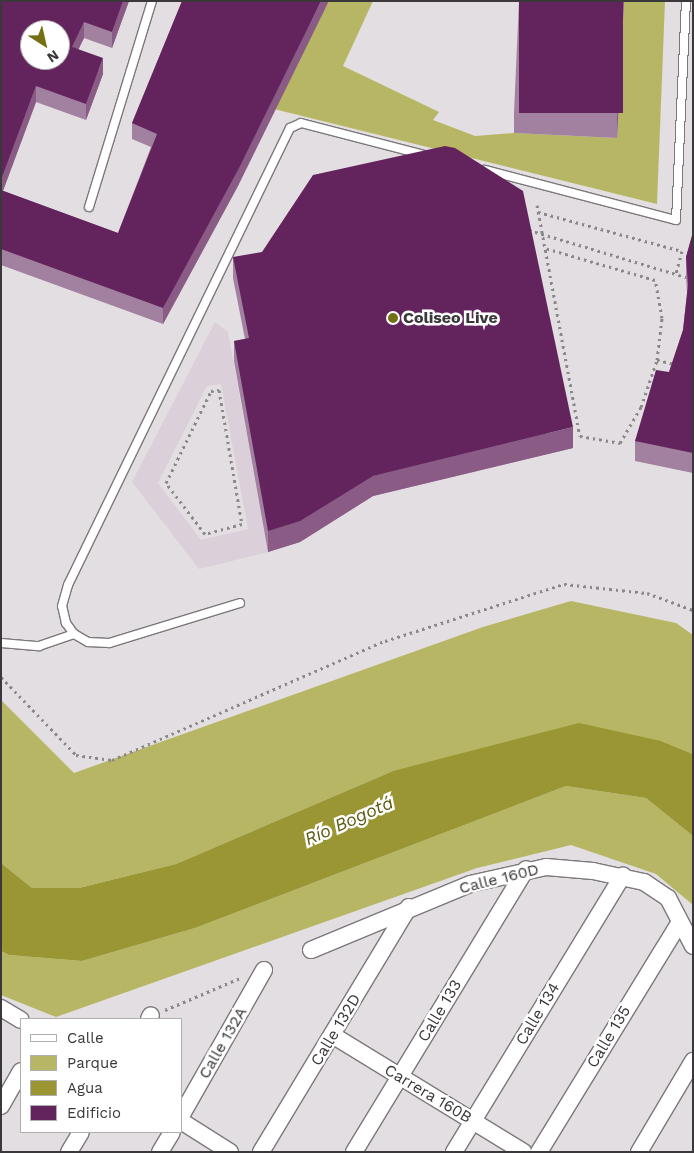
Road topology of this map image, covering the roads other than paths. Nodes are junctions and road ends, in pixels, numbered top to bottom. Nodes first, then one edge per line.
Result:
1 (152, 1) edge
2 (686, 1) edge
3 (436, 157) edge
4 (474, 167) edge
5 (89, 208) dead end
6 (240, 603) dead end
7 (74, 634) junction
8 (1, 643) edge
9 (526, 869) junction
10 (623, 876) junction
11 (409, 907) junction
12 (680, 922) junction
13 (693, 946) edge
14 (310, 950) dead end
15 (264, 970) road end
16 (1, 1008) edge
17 (20, 1019) edge
18 (334, 1036) junction
19 (693, 1061) edge
20 (20, 1073) edge
21 (400, 1076) junction
22 (1, 1106) edge
23 (182, 1114) edge
24 (473, 1121) junction
25 (182, 1122) edge
26 (80, 1133) edge
27 (171, 1133) edge
28 (69, 1152) edge
29 (160, 1152) edge
30 (230, 1152) edge
31 (261, 1152) edge
32 (354, 1152) edge
33 (454, 1152) edge
34 (523, 1152) edge
35 (539, 1152) edge
36 (639, 1152) edge

1 - 5 lane
2 - 4 lane
3 - 7 lane
6 - 7 lane
7 - 8 lane
9 - 10 street, Calle 160D
9 - 11 street, Calle 160D
9 - 21 street, Calle 133
10 - 12 street, Calle 160D
10 - 24 street, Calle 134
11 - 14 street, Calle 160D
11 - 18 street, Calle 132D
12 - 13 street, Calle 160D
12 - 35 street, Calle 135
15 - 23 street, Calle 132A
16 - 17 street
18 - 21 street, Carrera 160B
18 - 31 street, Calle 132D
19 - 36 street
20 - 22 street
21 - 24 street, Carrera 160B
21 - 32 street, Calle 133
24 - 33 street, Calle 134
24 - 34 street, Carrera 160B
25 - 30 street
26 - 28 street
27 - 29 street

